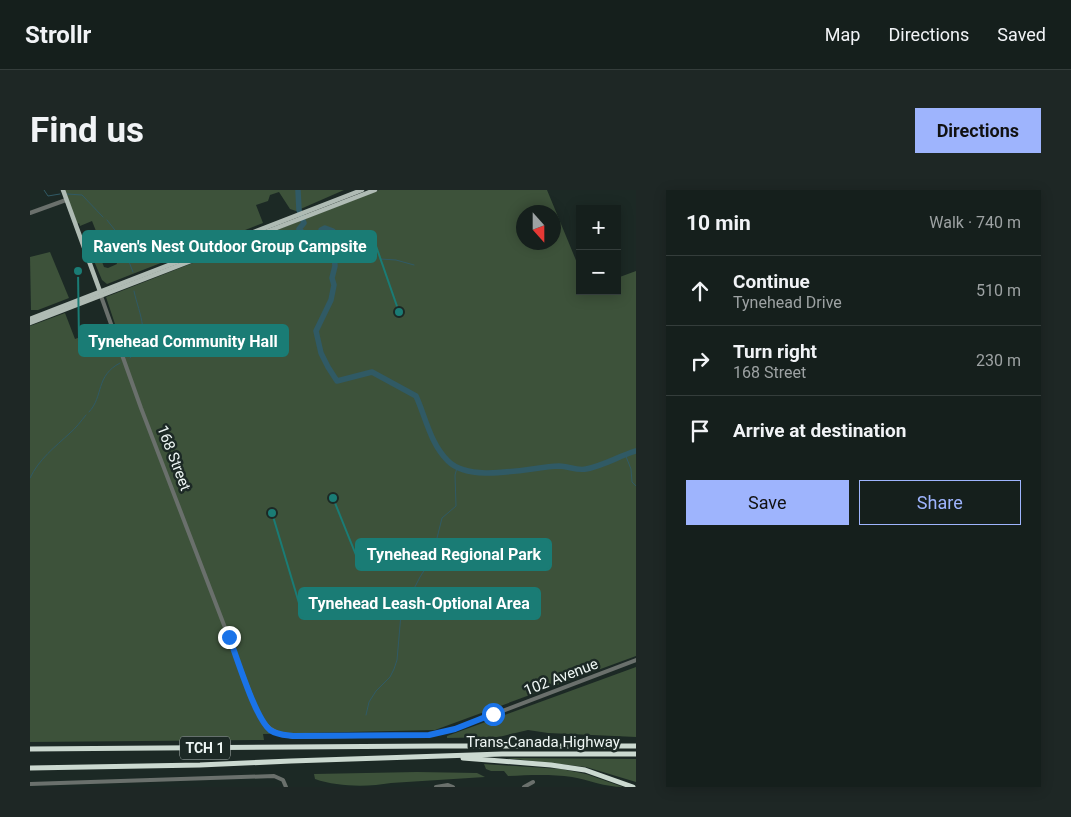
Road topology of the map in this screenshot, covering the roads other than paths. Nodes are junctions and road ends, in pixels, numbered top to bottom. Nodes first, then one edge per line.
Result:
1 (63, 190) edge
2 (362, 190) edge
3 (375, 190) edge
4 (66, 200) junction
5 (30, 213) edge
6 (308, 213) junction
7 (101, 294) junction
8 (30, 319) edge
9 (30, 323) edge
10 (636, 660) edge
11 (271, 730) joint
12 (636, 746) edge
13 (30, 750) edge
14 (636, 754) edge
15 (438, 756) junction
16 (30, 768) edge
17 (533, 782) dead end
18 (30, 784) edge
19 (62, 786) edge
20 (452, 786) edge
21 (286, 787) edge
22 (436, 787) edge
23 (524, 787) edge
24 (633, 787) edge

1 - 4 main road, 168 Street
2 - 6 main road
3 - 6 main road
4 - 5 street
4 - 7 main road, 168 Street
6 - 7 main road
7 - 8 main road
7 - 9 main road
7 - 11 street, 168 Street
10 - 11 street, 102 Avenue
12 - 13 highway, Trans-Canada Highway / TCH 1
14 - 15 highway, Trans-Canada Highway / TCH 1
15 - 16 highway, Trans-Canada Highway / TCH 1
15 - 24 highway
17 - 23 street
18 - 19 street
19 - 21 street
20 - 22 street

